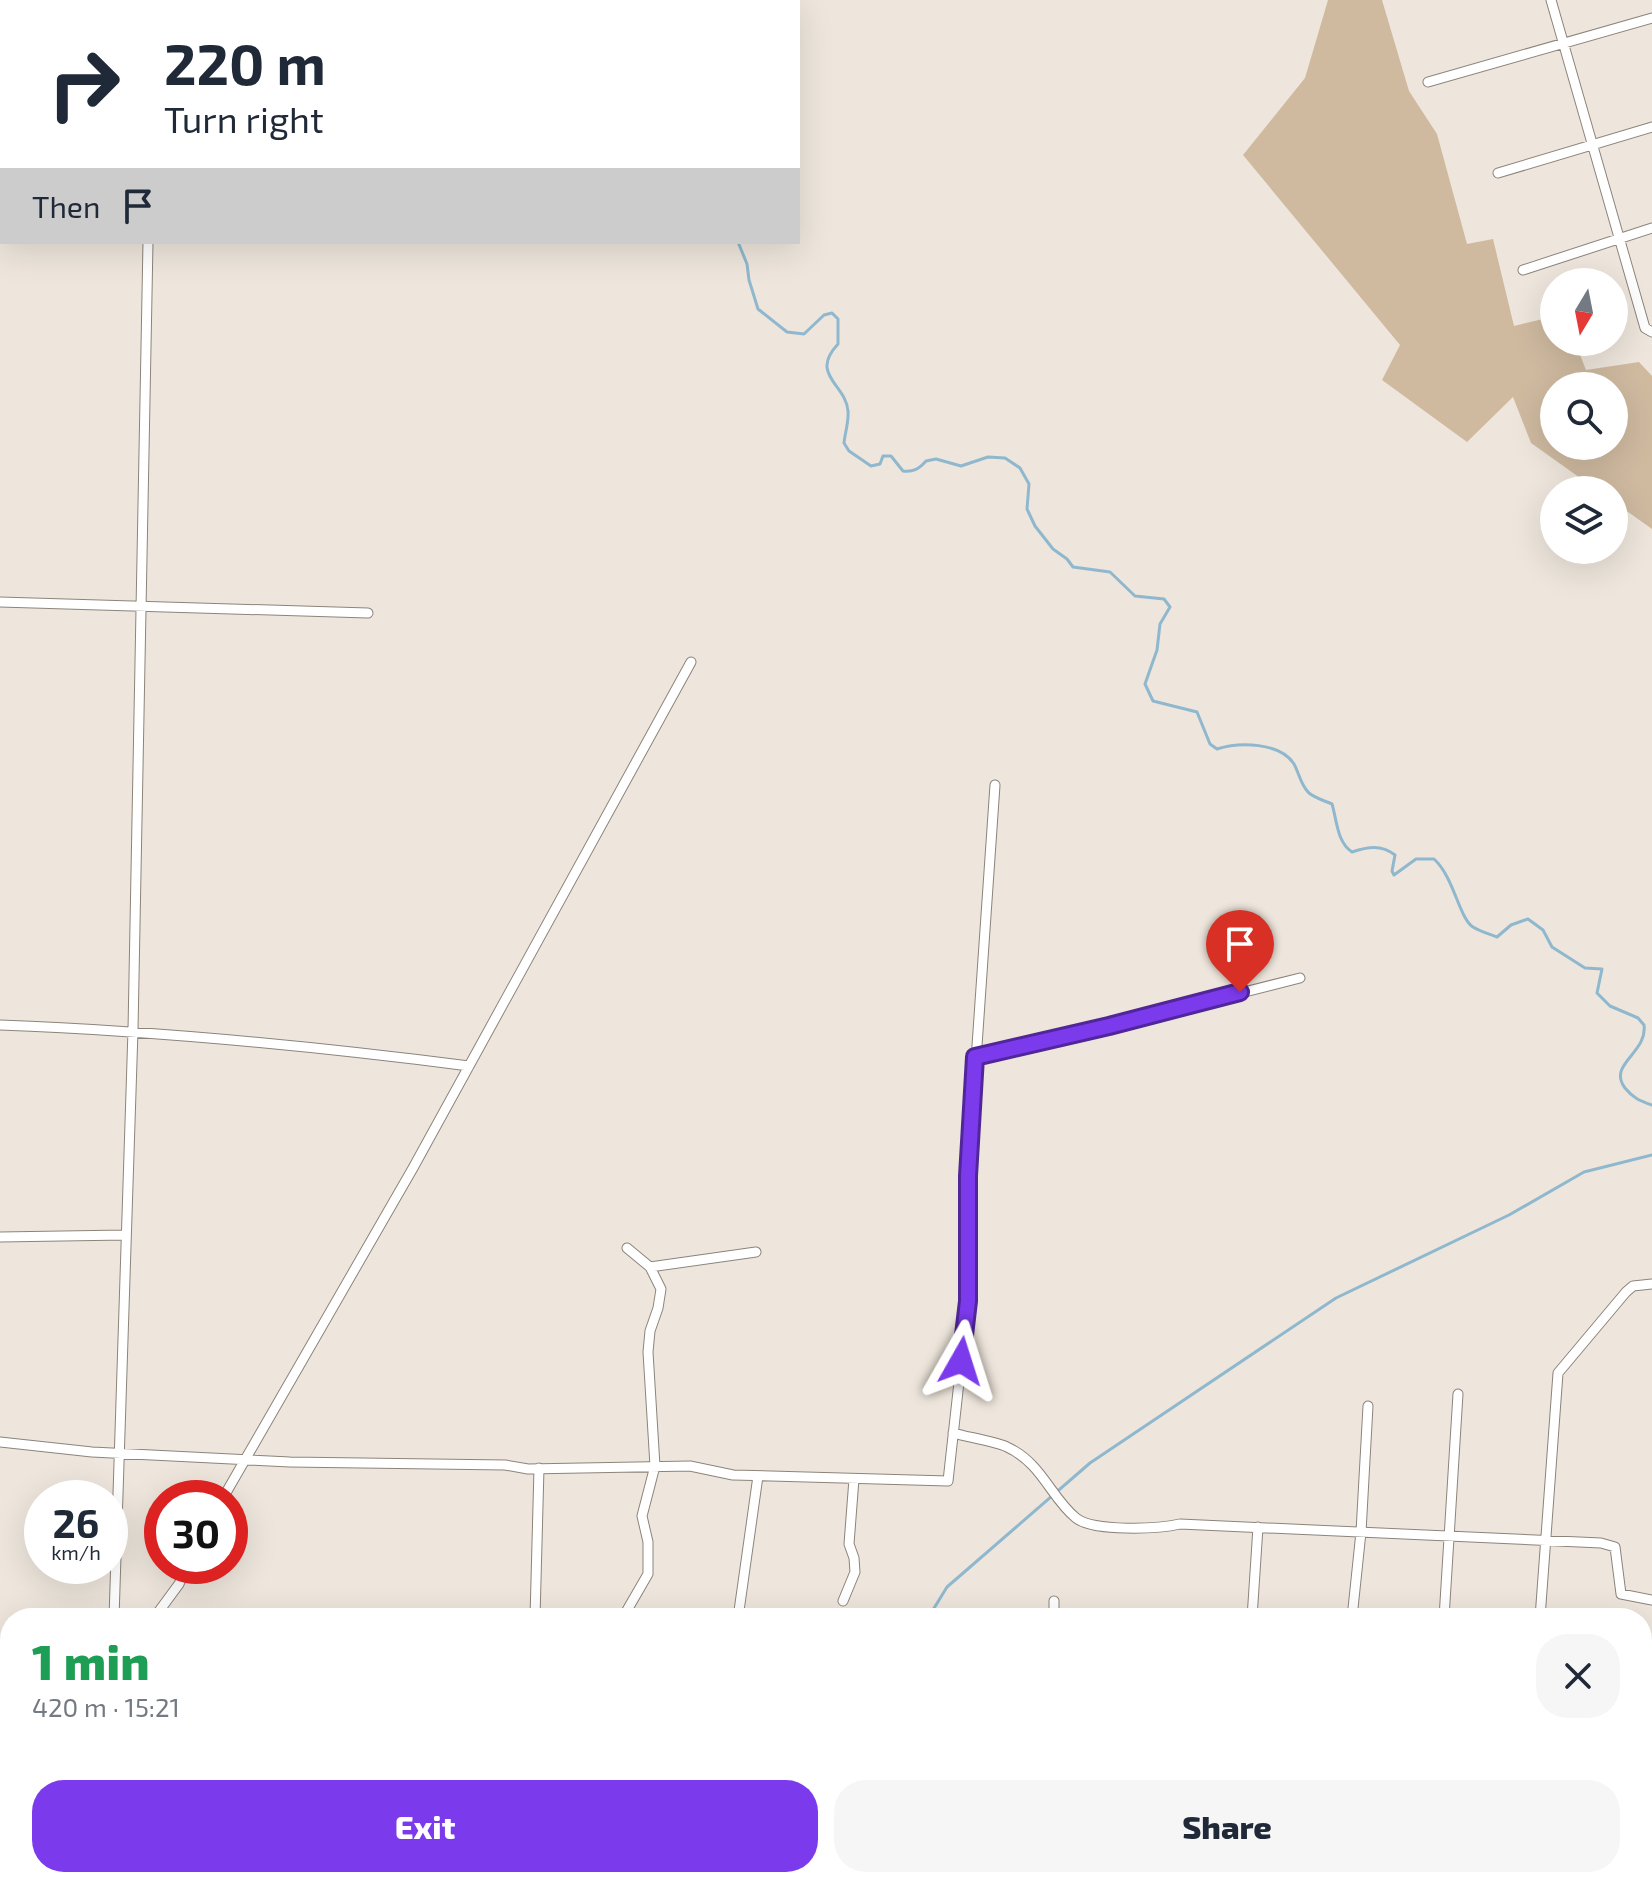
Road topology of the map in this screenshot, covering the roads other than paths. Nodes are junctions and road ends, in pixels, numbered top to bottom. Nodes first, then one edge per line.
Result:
1 (1551, 0) edge
2 (1652, 18) edge
3 (1563, 44) junction
4 (1428, 82) dead end
5 (1652, 127) edge
6 (1594, 144) junction
7 (1498, 173) dead end
8 (1652, 228) edge
9 (1620, 238) junction
10 (148, 244) edge
11 (1523, 270) dead end
12 (1652, 332) edge
13 (0, 602) edge
14 (142, 606) junction
15 (368, 613) dead end
16 (691, 662) dead end
17 (995, 785) dead end
18 (1300, 978) dead end
19 (0, 1025) edge
20 (133, 1030) junction
21 (975, 1057) junction
22 (469, 1066) junction
23 (125, 1235) junction
24 (0, 1237) edge
25 (627, 1248) dead end
26 (756, 1252) dead end
27 (650, 1267) junction
28 (1652, 1284) edge
29 (1458, 1394) dead end
30 (1368, 1406) dead end
31 (953, 1433) junction
32 (0, 1442) edge
33 (119, 1453) junction
34 (245, 1459) junction
35 (655, 1466) junction
36 (539, 1468) junction
37 (758, 1476) junction
38 (854, 1479) junction
39 (233, 1480) edge
40 (1258, 1527) junction
41 (1361, 1532) junction
42 (1449, 1536) junction
43 (1545, 1541) junction
44 (179, 1584) edge
45 (1652, 1600) edge
46 (843, 1601) dead end
47 (1054, 1601) dead end
48 (114, 1608) edge
49 (161, 1608) edge
50 (535, 1608) edge
51 (628, 1608) edge
52 (739, 1608) edge
53 (1054, 1608) edge
54 (1253, 1608) edge
55 (1353, 1608) edge
56 (1445, 1608) edge
57 (1541, 1608) edge

1 - 3 street
2 - 3 street
3 - 4 street
3 - 6 street
5 - 6 street
6 - 7 street
6 - 9 street
8 - 9 street
9 - 11 street
9 - 12 street
10 - 14 street
13 - 14 street
14 - 15 street
14 - 20 street
16 - 22 street
17 - 21 street
18 - 21 street
19 - 20 street
20 - 22 street
20 - 23 street
21 - 31 street
22 - 34 street
23 - 24 street
23 - 33 street
25 - 27 street
26 - 27 street
27 - 35 street
28 - 43 street
29 - 42 street
30 - 41 street
31 - 38 street
31 - 40 street
32 - 33 street
33 - 34 street
33 - 48 street
34 - 36 street
34 - 39 street
35 - 36 street
35 - 37 street
35 - 51 street
36 - 50 street
37 - 38 street
37 - 52 street
38 - 46 street
40 - 41 street
40 - 54 street
41 - 42 street
41 - 55 street
42 - 43 street
42 - 56 street
43 - 45 street
43 - 57 street
44 - 49 street
47 - 53 street

